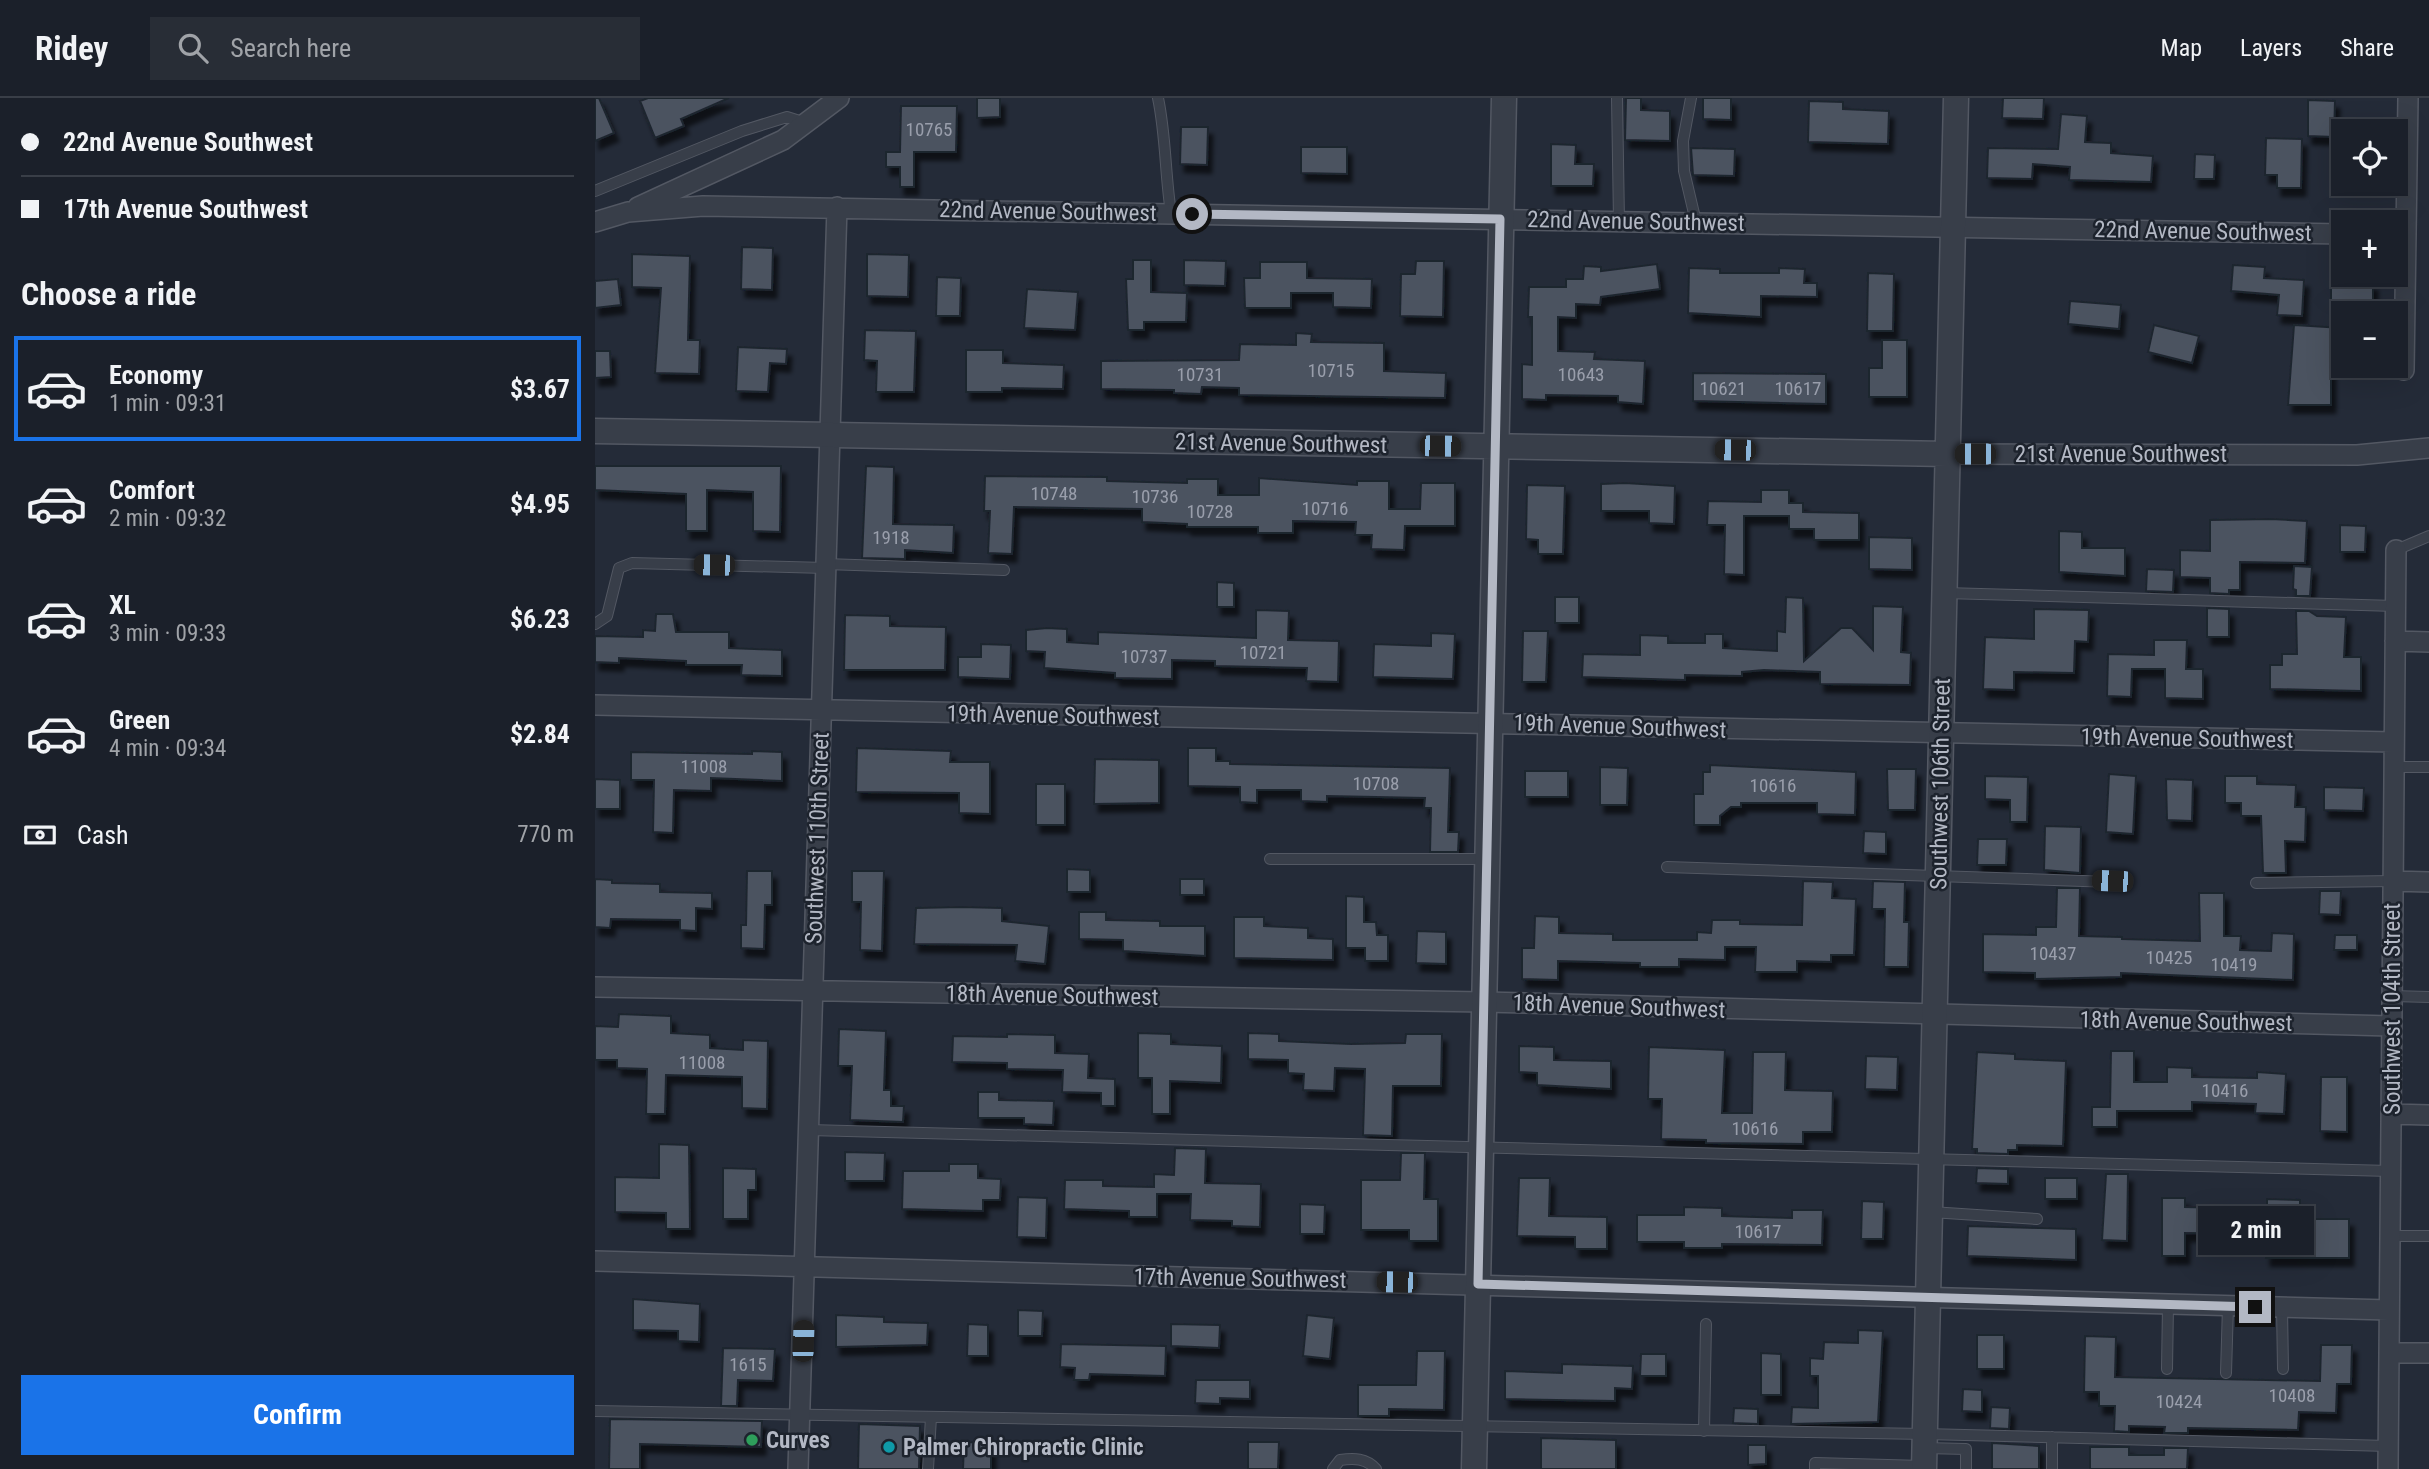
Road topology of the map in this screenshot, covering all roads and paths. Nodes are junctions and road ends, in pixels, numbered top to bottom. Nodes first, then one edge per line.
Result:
1 (839, 98) edge
2 (1158, 98) edge
3 (1504, 98) edge
4 (1617, 98) edge
5 (1691, 98) edge
6 (1956, 98) edge
7 (2408, 98) edge
8 (806, 123) junction
9 (595, 191) edge
10 (837, 207) junction
11 (2402, 210) edge
12 (628, 212) junction
13 (1171, 213) junction
14 (1500, 219) junction
15 (1619, 221) junction
16 (595, 222) edge
17 (1696, 222) junction
18 (1953, 226) junction
19 (2331, 234) edge
20 (595, 432) edge
21 (830, 435) junction
22 (1495, 447) junction
23 (2429, 448) edge
24 (1948, 453) junction
25 (2429, 536) edge
26 (2396, 550) joint
27 (825, 566) junction
28 (1004, 570) dead end
29 (1945, 593) junction
30 (2395, 606) junction
31 (595, 624) edge
32 (2395, 641) junction
33 (2429, 642) edge
34 (595, 705) edge
35 (821, 712) junction
36 (1489, 722) junction
37 (1941, 734) junction
38 (2393, 741) junction
39 (2393, 767) junction
40 (2429, 767) edge
41 (1270, 859) dead end
42 (1486, 859) junction
43 (1667, 867) dead end
44 (1938, 876) junction
45 (2112, 881) dead end
46 (2393, 881) junction
47 (2429, 882) edge
48 (2256, 883) dead end
49 (595, 987) edge
50 (812, 991) junction
51 (2392, 996) junction
52 (2429, 997) edge
53 (1484, 1002) junction
54 (1935, 1015) junction
55 (2391, 1026) junction
56 (2391, 1114) junction
57 (2429, 1115) edge
58 (809, 1130) junction
59 (1481, 1146) junction
60 (1931, 1157) junction
61 (2390, 1171) junction
62 (1930, 1212) junction
63 (2037, 1219) dead end
64 (2390, 1236) junction
65 (2429, 1236) edge
66 (595, 1261) edge
67 (806, 1267) junction
68 (1478, 1284) junction
69 (1928, 1299) junction
70 (2168, 1305) junction
71 (2228, 1306) junction
72 (2282, 1308) junction
73 (2389, 1311) junction
74 (1706, 1324) dead end
75 (2389, 1353) junction
76 (2429, 1353) edge
77 (2167, 1369) dead end
78 (2283, 1370) dead end
79 (2226, 1373) dead end
80 (595, 1411) edge
81 (800, 1415) junction
82 (930, 1417) junction
83 (1475, 1427) junction
84 (1705, 1431) junction
85 (2052, 1437) junction
86 (2388, 1446) junction
87 (1925, 1455) edge
88 (798, 1469) edge
89 (928, 1469) edge
90 (1333, 1469) edge
91 (1375, 1469) edge
92 (1474, 1469) edge
93 (1815, 1469) edge
94 (1966, 1469) edge
95 (2052, 1469) edge
96 (2388, 1469) edge

1 - 8 street
2 - 13 lane
3 - 14 street
4 - 15 lane
5 - 17 lane
6 - 18 street, Southwest 106th Street
7 - 11 street
8 - 9 lane
8 - 12 street
10 - 12 street, 22nd Avenue Southwest
10 - 13 street, 22nd Avenue Southwest
10 - 21 street, Southwest 110th Street
12 - 16 street, 22nd Avenue Southwest
13 - 14 street, 22nd Avenue Southwest
14 - 15 street, 22nd Avenue Southwest
14 - 22 street
15 - 17 street, 22nd Avenue Southwest
17 - 18 street, 22nd Avenue Southwest
18 - 19 street, 22nd Avenue Southwest
18 - 24 street, Southwest 106th Street
20 - 21 street, 21st Avenue Southwest
21 - 22 street, 21st Avenue Southwest
21 - 27 street, Southwest 110th Street
22 - 24 street, 21st Avenue Southwest
22 - 36 street
23 - 24 street, 21st Avenue Southwest
24 - 29 street, Southwest 106th Street
25 - 26 lane
26 - 30 street, Southwest 104th Street
27 - 28 lane
27 - 31 lane
27 - 35 street, Southwest 110th Street
29 - 30 lane
29 - 37 street, Southwest 106th Street
30 - 32 street, Southwest 104th Street
32 - 33 street
32 - 38 street, Southwest 104th Street
34 - 35 street, 19th Avenue Southwest
35 - 36 street, 19th Avenue Southwest
35 - 50 street, Southwest 110th Street
36 - 37 street, 19th Avenue Southwest
36 - 42 street
37 - 38 street, 19th Avenue Southwest
37 - 44 street, Southwest 106th Street
38 - 39 street, Southwest 104th Street
39 - 40 lane
39 - 46 street, Southwest 104th Street
41 - 42 lane
42 - 53 street
43 - 44 lane
44 - 45 lane
44 - 54 street, Southwest 106th Street
46 - 47 street
46 - 48 lane
46 - 51 street, Southwest 104th Street
49 - 50 street, 18th Avenue Southwest
50 - 53 street, 18th Avenue Southwest
50 - 58 street, Southwest 110th Street
51 - 52 lane
51 - 55 street, Southwest 104th Street
53 - 54 street, 18th Avenue Southwest
53 - 59 street
54 - 55 street, 18th Avenue Southwest
54 - 60 street, Southwest 106th Street
55 - 56 street, Southwest 104th Street
56 - 57 street
56 - 61 street, Southwest 104th Street
58 - 59 lane
58 - 67 street, Southwest 110th Street
59 - 60 lane
59 - 68 street
60 - 61 lane
60 - 62 street, Southwest 106th Street
61 - 64 street, Southwest 104th Street
62 - 63 lane
62 - 69 street, Southwest 106th Street
64 - 65 lane
64 - 73 street, Southwest 104th Street
66 - 67 street, 17th Avenue Southwest
67 - 68 street, 17th Avenue Southwest
67 - 81 street, Southwest 110th Street
68 - 69 street, 17th Avenue Southwest
68 - 83 street
69 - 70 street, 17th Avenue Southwest
69 - 87 street, Southwest 106th Street
70 - 71 street, 17th Avenue Southwest
70 - 77 lane
71 - 72 street, 17th Avenue Southwest
71 - 79 lane
72 - 73 street, 17th Avenue Southwest
72 - 78 lane
73 - 75 street, Southwest 104th Street
74 - 84 lane
75 - 76 street
75 - 86 street, Southwest 104th Street
80 - 81 lane
81 - 82 lane
81 - 88 street, Southwest 110th Street
82 - 83 lane
82 - 89 lane
83 - 84 lane
83 - 92 street
84 - 87 lane
85 - 86 lane
85 - 87 lane
85 - 95 lane
86 - 96 street, Southwest 104th Street
87 - 93 lane
87 - 94 lane
90 - 91 lane

